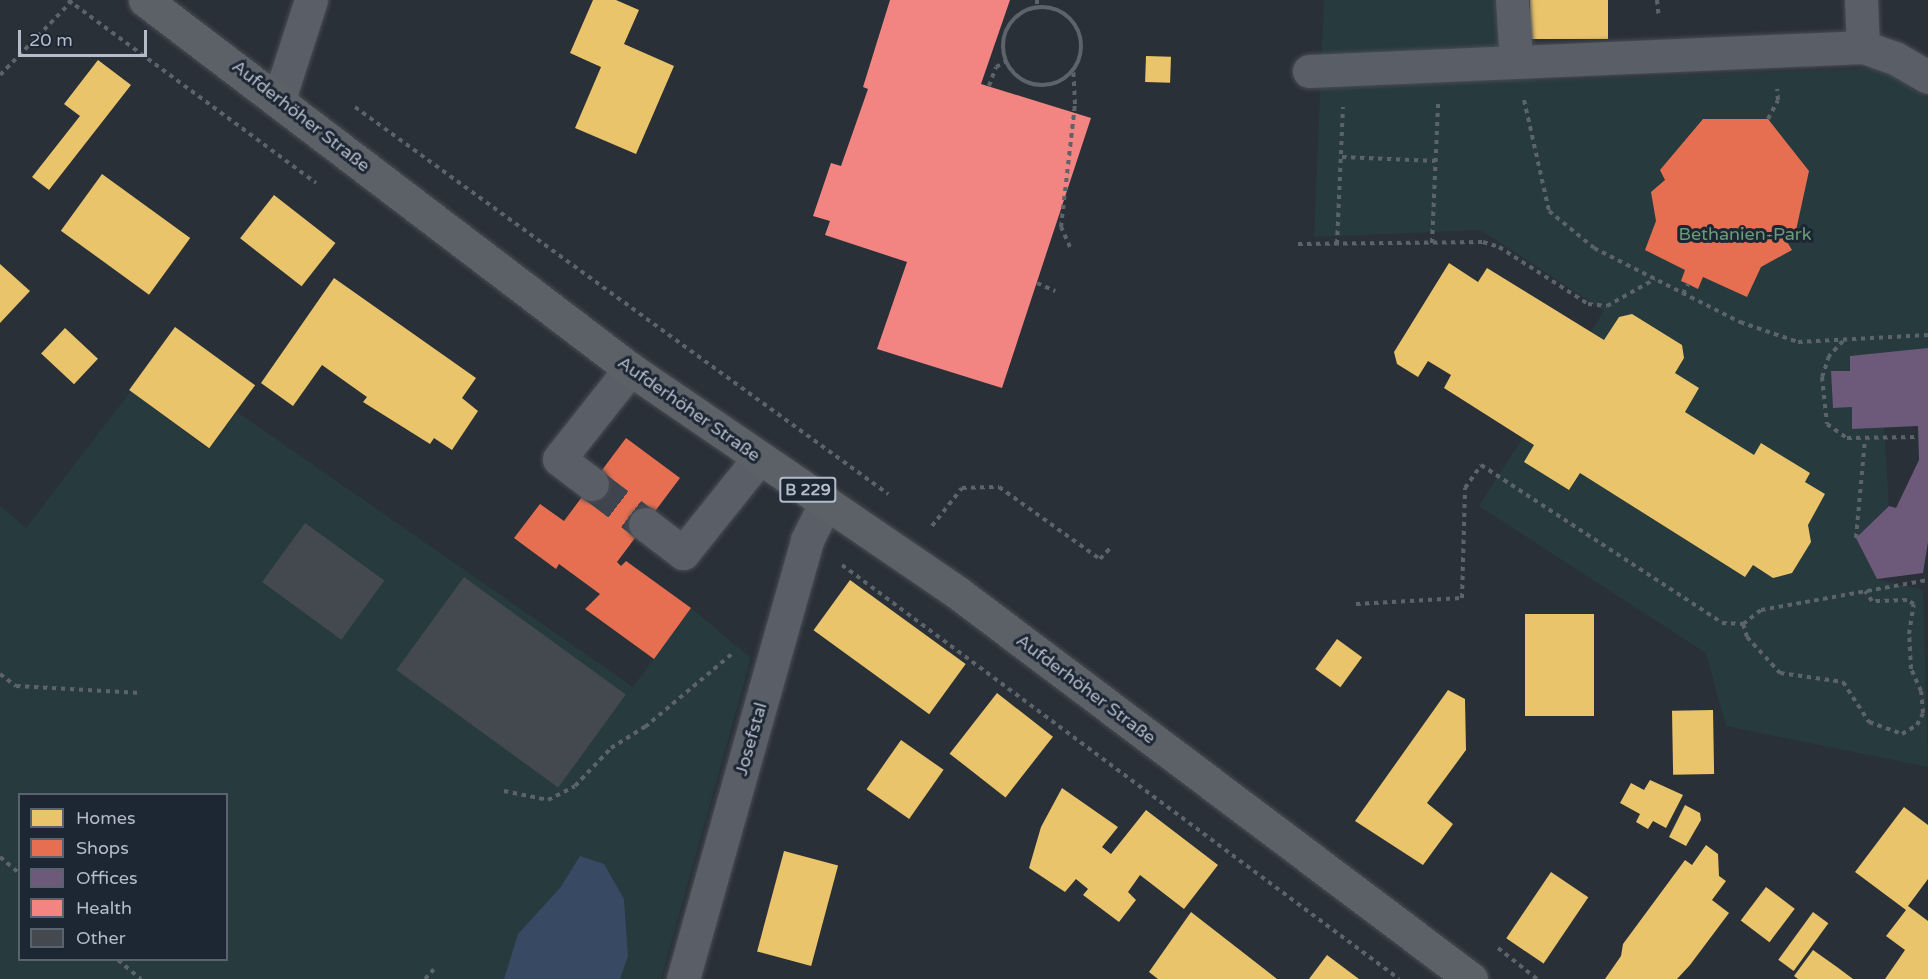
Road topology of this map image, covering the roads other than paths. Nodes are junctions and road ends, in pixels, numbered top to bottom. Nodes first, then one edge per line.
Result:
1 (145, 0) edge
2 (311, 0) edge
3 (1512, 0) edge
4 (1861, 0) edge
5 (1863, 47) junction
6 (1516, 61) junction
7 (1309, 71) dead end
8 (1928, 77) edge
9 (279, 99) junction
10 (630, 369) junction
11 (759, 458) junction
12 (592, 483) tunnel mouth
13 (826, 502) junction
14 (645, 524) tunnel mouth
15 (682, 979) edge
16 (1471, 979) edge

1 - 9 main road, Aufderhöher Straße / B 229
2 - 9 street
3 - 6 street
4 - 5 street
5 - 6 street
5 - 8 street
6 - 7 street
9 - 10 main road, Aufderhöher Straße / B 229
10 - 11 main road, Aufderhöher Straße / B 229
10 - 12 street
11 - 13 main road, Aufderhöher Straße / B 229
11 - 14 street
13 - 15 street, Josefstal
13 - 16 main road, Aufderhöher Straße / B 229

